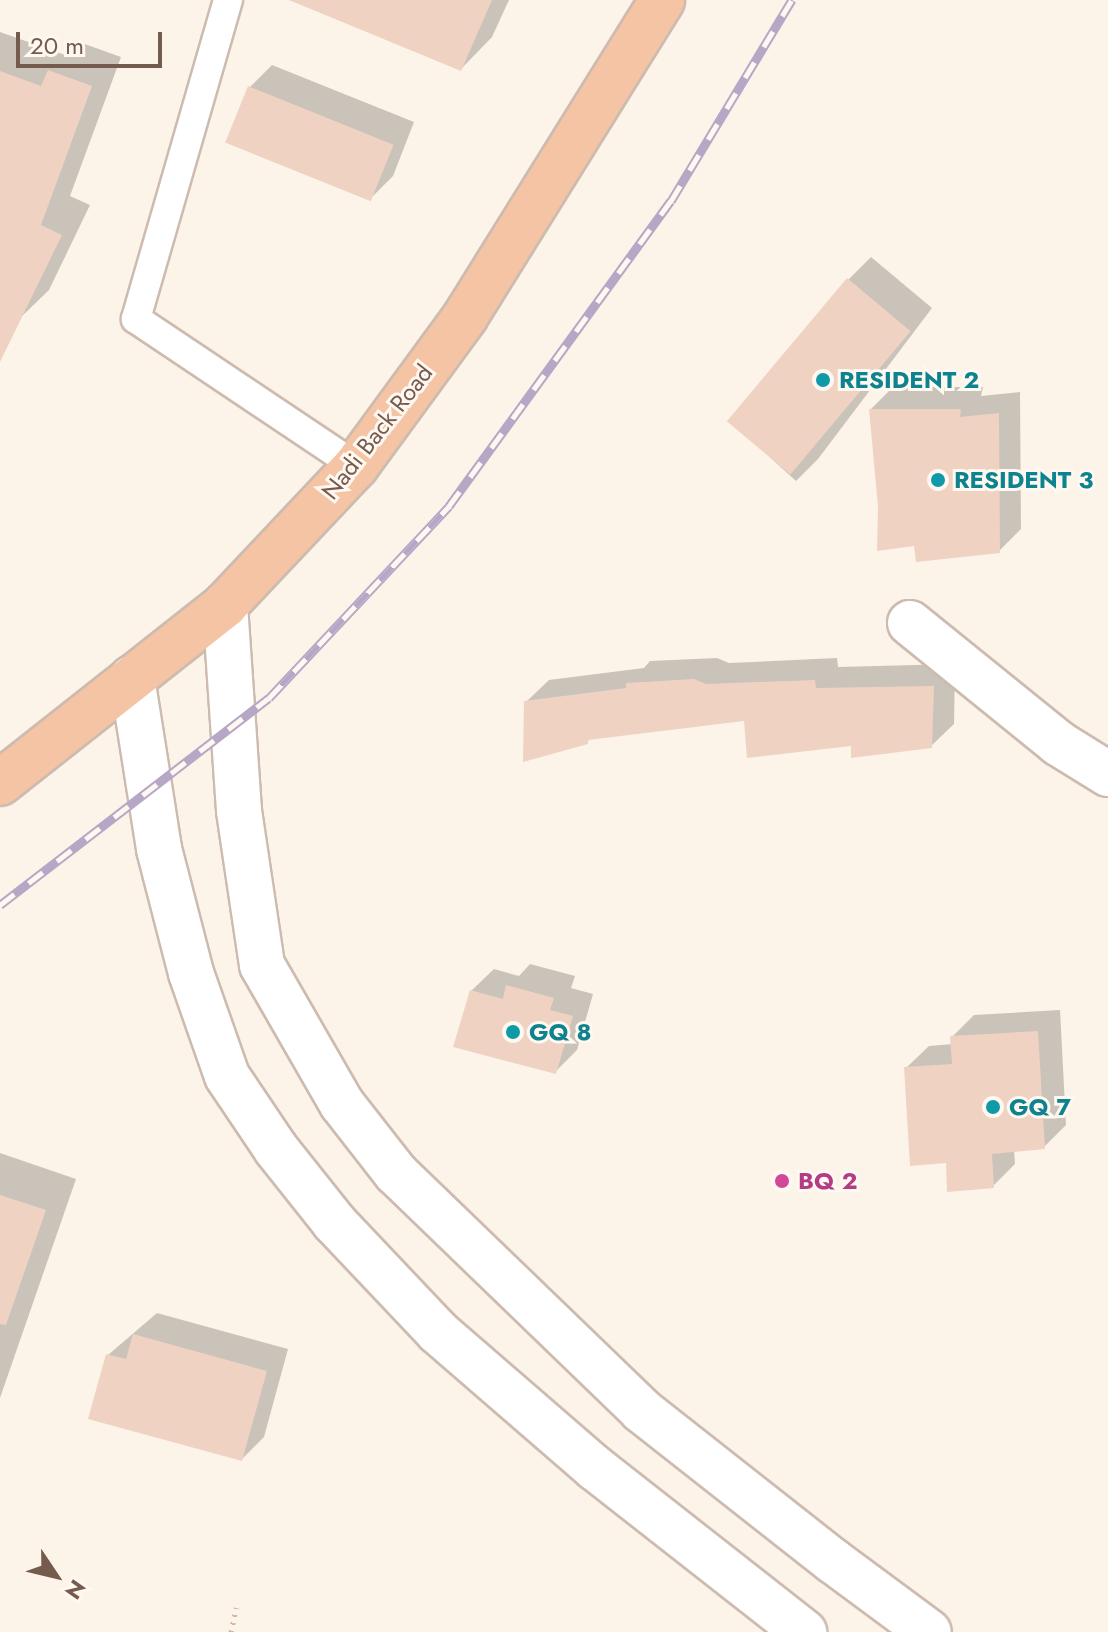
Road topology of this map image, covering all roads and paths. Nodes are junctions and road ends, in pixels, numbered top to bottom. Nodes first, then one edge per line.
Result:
1 (228, 0) edge
2 (656, 2) edge
3 (356, 466) junction
4 (225, 605) junction
5 (910, 623) dead end
6 (132, 678) junction
7 (1108, 774) edge
8 (0, 783) edge
9 (236, 1608) dead end
10 (231, 1632) edge
11 (804, 1632) edge
12 (929, 1632) edge

1 - 3 lane
2 - 3 highway, Nadi Back Road
3 - 4 highway, Nadi Back Road
4 - 6 highway, Nadi Back Road
4 - 12 main road
5 - 7 main road
6 - 8 highway, Nadi Back Road
6 - 11 main road
9 - 10 path

